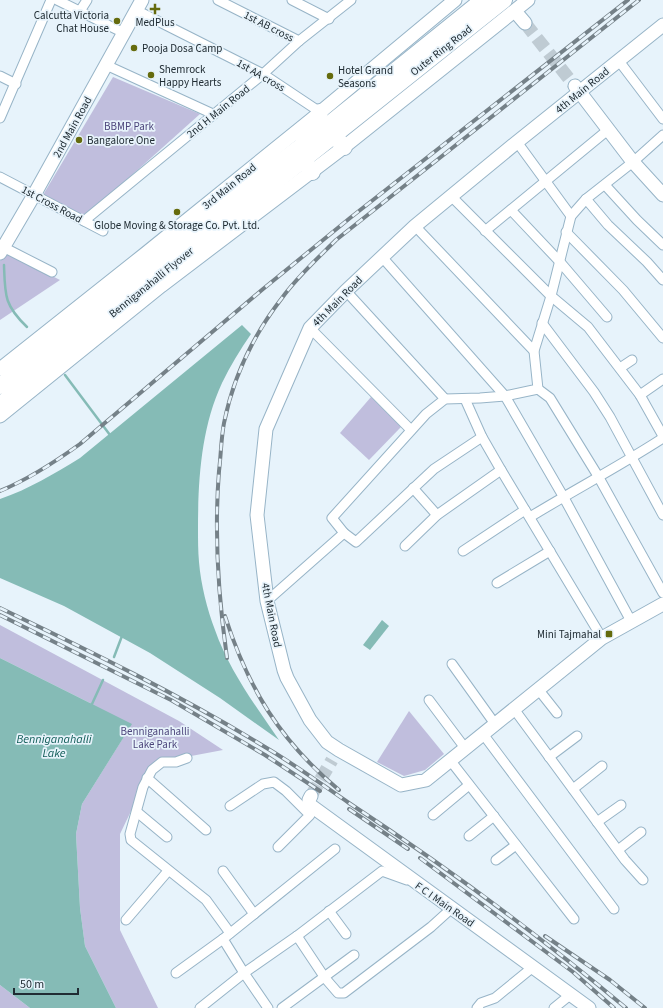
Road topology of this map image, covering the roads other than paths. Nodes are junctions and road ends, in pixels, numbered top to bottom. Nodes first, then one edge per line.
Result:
1 (51, 0) edge
2 (57, 0) edge
3 (87, 0) edge
4 (218, 0) edge
5 (292, 0) edge
6 (351, 0) edge
7 (455, 0) edge
8 (483, 0) edge
9 (504, 0) edge
10 (528, 0) edge
11 (538, 0) edge
12 (139, 5) edge
13 (80, 11) junction
14 (329, 19) junction
15 (663, 25) edge
16 (124, 33) junction
17 (299, 42) junction
18 (619, 61) junction
19 (106, 66) junction
20 (446, 66) junction
21 (264, 74) junction
22 (0, 76) edge
23 (16, 84) junction
24 (577, 88) junction
25 (320, 112) junction
26 (1, 113) edge
27 (213, 114) junction
28 (663, 119) edge
29 (609, 129) junction
30 (334, 135) junction
31 (663, 135) edge
32 (517, 142) junction
33 (344, 147) junction
34 (286, 157) junction
35 (633, 162) junction
36 (307, 166) junction
37 (0, 177) edge
38 (545, 181) junction
39 (604, 185) junction
40 (34, 195) junction
41 (663, 195) edge
42 (451, 196) junction
43 (586, 200) junction
44 (511, 210) junction
45 (571, 216) junction
46 (84, 221) junction
47 (415, 226) junction
48 (104, 231) dead end
49 (485, 231) junction
50 (566, 232) junction
51 (663, 245) edge
52 (1, 250) edge
53 (382, 257) junction
54 (166, 259) junction
55 (560, 262) junction
56 (52, 272) dead end
57 (663, 280) edge
58 (346, 291) junction
59 (551, 296) junction
60 (607, 317) dead end
61 (542, 323) junction
62 (310, 328) junction
63 (663, 338) edge
64 (534, 351) junction
65 (632, 360) dead end
66 (620, 368) junction
67 (0, 369) edge
68 (663, 379) edge
69 (0, 386) edge
70 (538, 389) junction
71 (640, 395) junction
72 (505, 396) junction
73 (465, 398) junction
74 (445, 399) junction
75 (0, 405) edge
76 (0, 416) edge
77 (411, 430) junction
78 (482, 437) junction
79 (663, 437) edge
80 (632, 458) junction
81 (501, 470) junction
82 (598, 476) junction
83 (413, 488) junction
84 (563, 496) junction
85 (527, 514) junction
86 (436, 515) junction
87 (663, 515) edge
88 (344, 533) junction
89 (405, 546) dead end
90 (463, 551) dead end
91 (550, 551) junction
92 (497, 583) dead end
93 (663, 593) edge
94 (267, 601) junction
95 (663, 604) edge
96 (631, 621) junction
97 (602, 638) junction
98 (452, 664) dead end
99 (538, 689) junction
100 (429, 700) dead end
101 (514, 709) junction
102 (558, 714) dead end
103 (495, 724) junction
104 (483, 734) junction
105 (577, 736) dead end
106 (465, 748) junction
107 (549, 757) junction
108 (187, 758) dead end
109 (450, 760) junction
110 (602, 766) dead end
111 (148, 778) junction
112 (469, 785) junction
113 (573, 789) junction
114 (310, 798) joint
115 (295, 800) junction
116 (621, 805) dead end
117 (230, 806) dead end
118 (137, 812) junction
119 (433, 815) dead end
120 (494, 816) junction
121 (597, 822) junction
122 (206, 830) dead end
123 (641, 832) dead end
124 (469, 836) dead end
125 (167, 837) dead end
126 (516, 845) junction
127 (278, 847) dead end
128 (335, 849) dead end
129 (618, 850) junction
130 (496, 860) dead end
131 (168, 871) junction
132 (223, 871) dead end
133 (643, 880) dead end
134 (416, 883) junction
135 (452, 908) junction
136 (614, 909) dead end
137 (329, 911) junction
138 (254, 914) junction
139 (574, 919) dead end
140 (126, 920) dead end
141 (346, 934) dead end
142 (227, 936) junction
143 (297, 936) junction
144 (354, 955) dead end
145 (533, 967) junction
146 (176, 973) dead end
147 (244, 973) junction
148 (325, 978) junction
149 (570, 995) junction
150 (200, 1008) edge
151 (268, 1008) edge
152 (282, 1008) edge
153 (477, 1008) edge
154 (554, 1008) edge
155 (589, 1008) edge

1 - 23 street
2 - 13 street
3 - 13 street
4 - 17 street, 1st AB cross
5 - 14 street
6 - 14 street, 2nd H Main Road
7 - 25 street, 3rd Main Road
8 - 34 highway, Outer Ring Road
9 - 30 highway, Outer Ring Road
10 - 20 street
11 - 20 street
12 - 16 street, 2nd Main Road
12 - 21 street, 1st AA cross
13 - 16 street
14 - 17 street, 2nd H Main Road
15 - 18 street, 4th Main Road
16 - 19 street, 2nd Main Road
17 - 21 street, 2nd H Main Road
18 - 24 street, 4th Main Road
18 - 28 street
19 - 27 street
19 - 40 street, 2nd Main Road
20 - 33 street
21 - 25 street, 1st AA cross
21 - 27 street, 2nd H Main Road
22 - 23 street
23 - 26 street
24 - 29 street
24 - 32 street, 4th Main Road
25 - 34 highway
25 - 67 street, 3rd Main Road
27 - 46 street, 2nd H Main Road
29 - 35 street
29 - 38 street
30 - 33 highway
30 - 36 highway, Outer Ring Road
31 - 35 street
32 - 38 street
32 - 42 street, 4th Main Road
33 - 36 street
34 - 54 highway, Benniganahalli Flyover
35 - 39 street
35 - 41 street
36 - 54 highway, Benniganahalli Flyover
36 - 76 street
37 - 40 street, 1st Cross Road
38 - 44 street
38 - 45 street
39 - 43 street
39 - 51 street
40 - 46 street, 1st Cross Road
40 - 52 street, 2nd Main Road
42 - 47 street, 4th Main Road
42 - 49 street
43 - 45 street
43 - 57 street
44 - 49 street
44 - 55 street
45 - 50 street
46 - 48 street, 1st Cross Road
47 - 53 street, 4th Main Road
47 - 64 street
49 - 59 street
50 - 55 street
50 - 63 street
52 - 56 street
53 - 58 street, 4th Main Road
53 - 72 street
54 - 69 highway, Benniganahalli Flyover
54 - 75 highway, Benniganahalli Flyover
55 - 59 street
55 - 60 street
58 - 62 street, 4th Main Road
58 - 74 street
59 - 61 street
59 - 66 street
61 - 64 street
61 - 80 street
62 - 77 street
62 - 94 street, 4th Main Road
64 - 70 street
65 - 66 street
66 - 71 street
68 - 71 street
70 - 72 street
70 - 82 street
71 - 79 street
72 - 73 street
72 - 84 street
73 - 74 street
73 - 78 street
74 - 77 street
77 - 88 street
78 - 81 street
78 - 83 street
79 - 80 street
80 - 82 street
80 - 87 street
81 - 85 street
81 - 86 street
82 - 84 street
82 - 93 street
83 - 86 street
83 - 88 street
84 - 85 street
84 - 96 street
85 - 90 street
85 - 91 street
86 - 89 street
88 - 94 street
91 - 92 street
91 - 97 street
94 - 109 street, 4th Main Road
95 - 96 street, 4th Main Road
96 - 97 street, 4th Main Road
97 - 99 street, 4th Main Road
98 - 103 street
99 - 101 street, 4th Main Road
99 - 102 street
100 - 106 street
101 - 103 street, 4th Main Road
101 - 107 street
103 - 104 street, 4th Main Road
104 - 106 street, 4th Main Road
104 - 136 street
105 - 107 street
106 - 109 street, 4th Main Road
107 - 113 street
108 - 111 street
109 - 112 street
110 - 113 street
111 - 118 street
111 - 122 street
112 - 119 street
112 - 120 street
113 - 121 street
114 - 115 street
114 - 134 street, F C I Main Road
115 - 117 street
115 - 127 street
116 - 121 street
118 - 125 street
118 - 131 street
120 - 124 street
120 - 126 street
121 - 129 street
123 - 129 street
126 - 130 street
126 - 139 street
128 - 138 street
129 - 133 street
131 - 140 street
131 - 142 street
132 - 138 street
134 - 135 street, F C I Main Road
134 - 137 street
135 - 145 street, F C I Main Road
135 - 148 street
137 - 141 street
137 - 143 street
138 - 142 street
142 - 146 street
142 - 147 street
143 - 147 street
143 - 148 street
144 - 148 street
145 - 149 street, F C I Main Road
145 - 153 street
147 - 150 street
147 - 151 street
148 - 152 street
149 - 154 street
149 - 155 street, F C I Main Road

